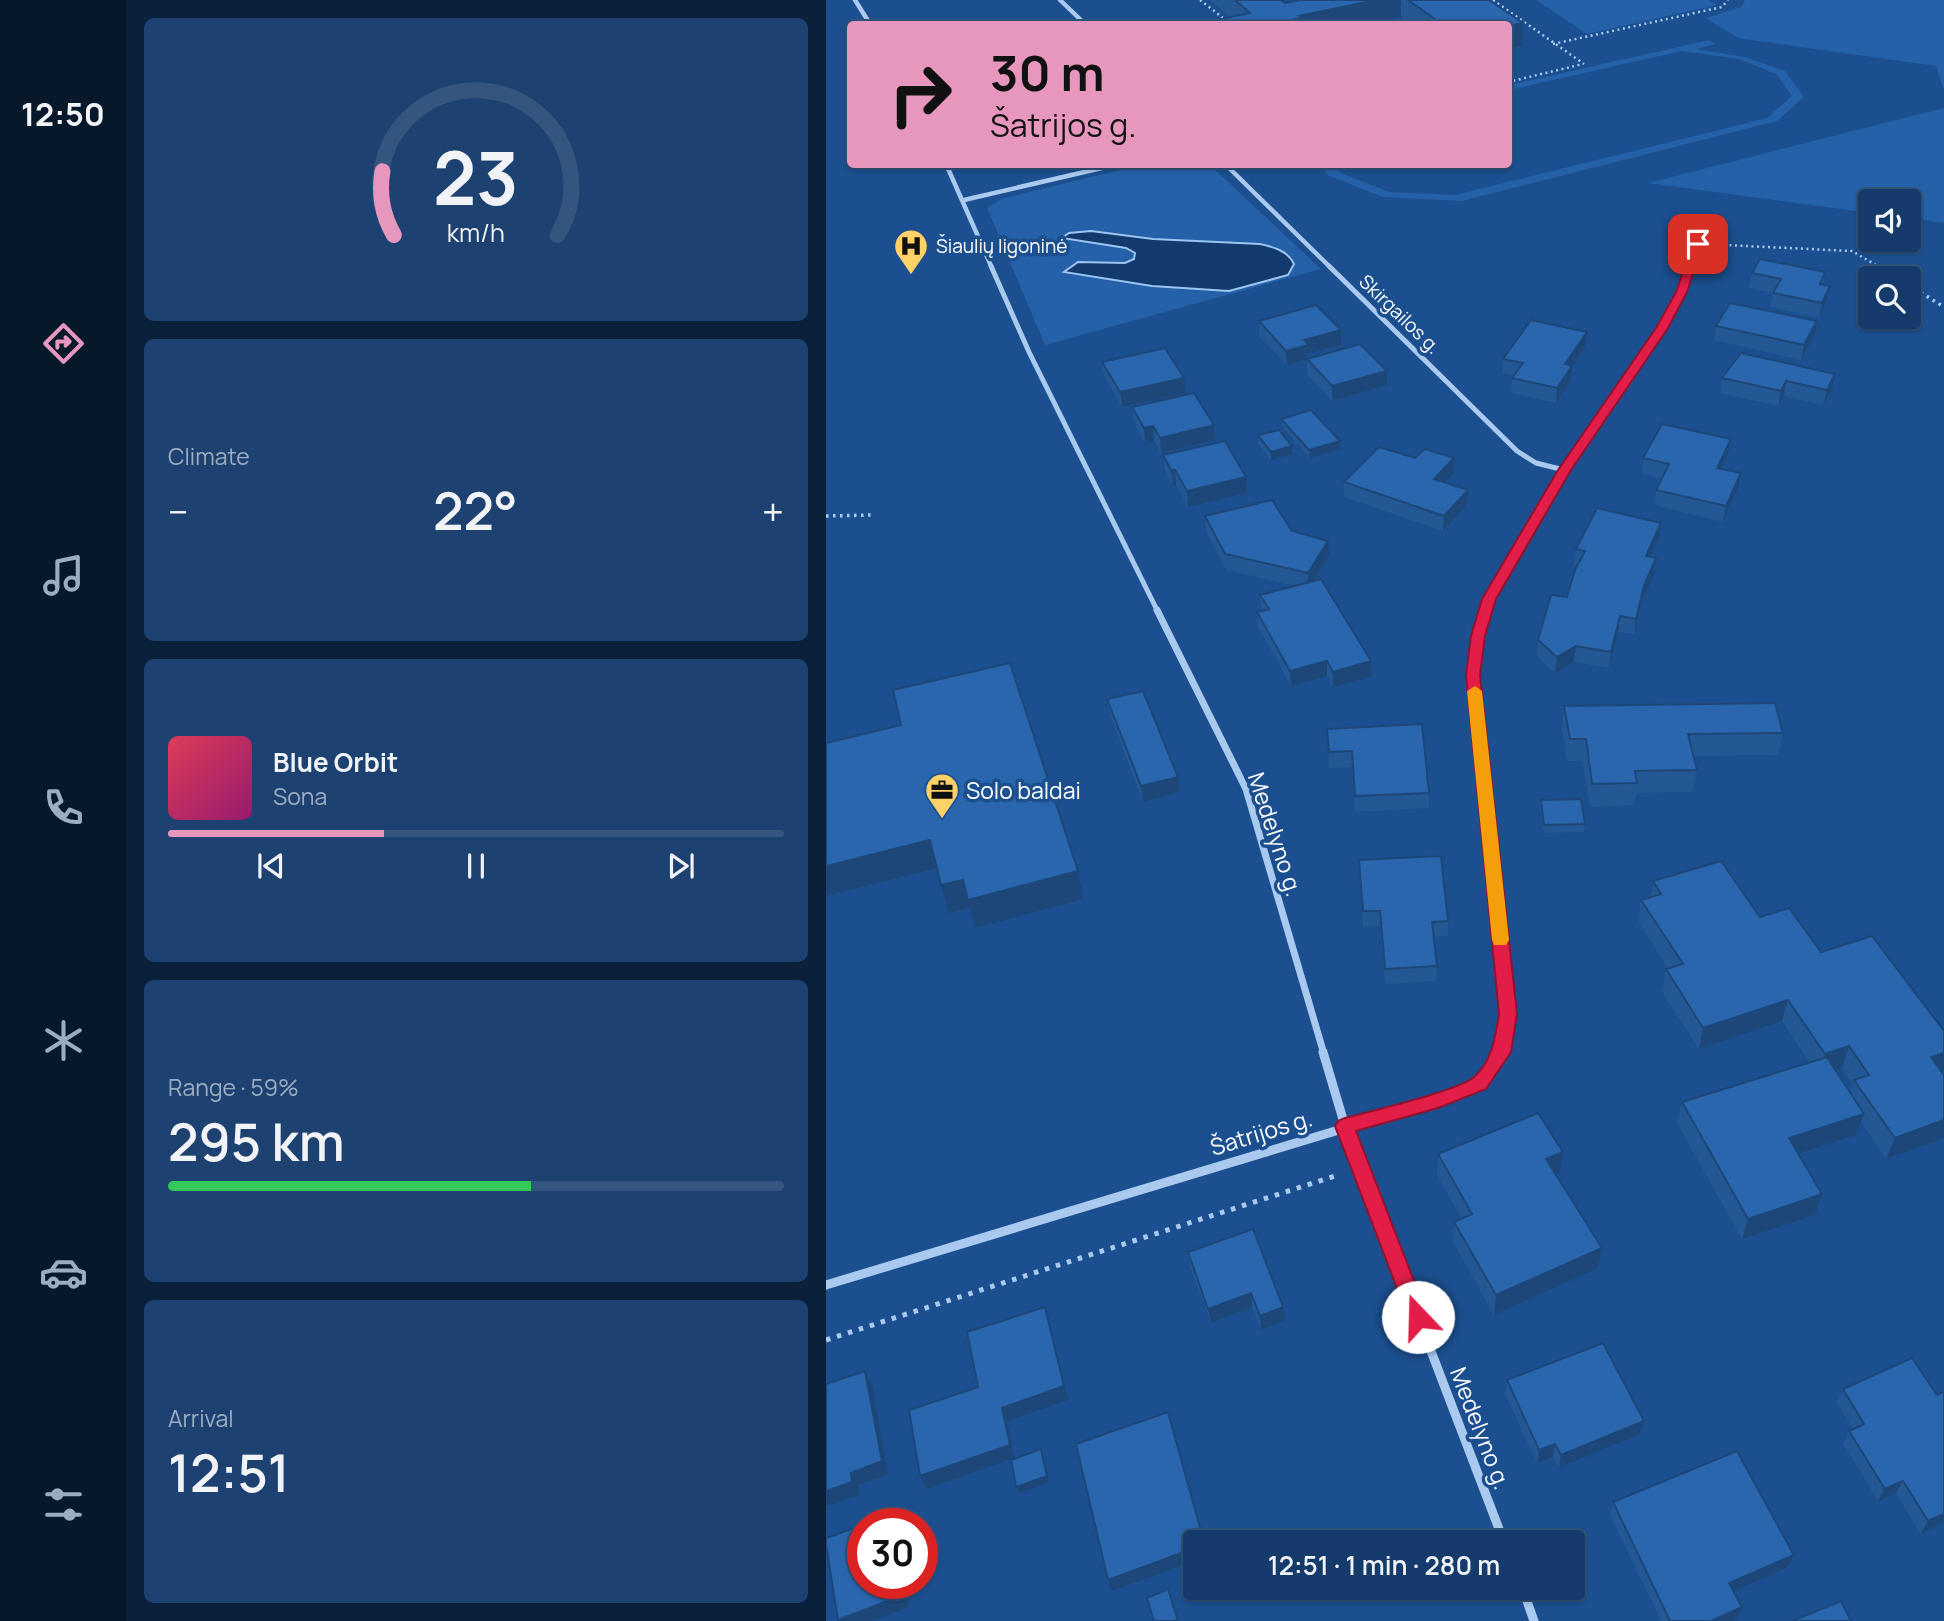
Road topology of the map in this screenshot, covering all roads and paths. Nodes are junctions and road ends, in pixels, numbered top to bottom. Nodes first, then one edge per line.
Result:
1 (855, 0) edge
2 (1060, 0) edge
3 (1200, 0) edge
4 (1493, 0) edge
5 (1728, 0) edge
6 (868, 21) edge
7 (1082, 21) edge
8 (1222, 21) edge
9 (1553, 44) junction
10 (1512, 81) edge
11 (948, 168) edge
12 (1102, 168) edge
13 (1229, 168) edge
14 (964, 200) junction
15 (1698, 244) joint
16 (1878, 266) edge
17 (1921, 292) edge
18 (1944, 306) edge
19 (1564, 470) junction
20 (873, 515) dead end
21 (826, 516) edge
22 (1345, 1126) junction
23 (1360, 1167) junction
24 (826, 1285) edge
25 (826, 1339) edge
26 (1499, 1530) edge
27 (1526, 1600) edge
28 (1534, 1621) edge

1 - 6 street
2 - 7 street
3 - 8 path
4 - 9 path
5 - 9 path
9 - 10 path
11 - 14 street, Medelyno g.
12 - 14 street
13 - 19 street, Skirgailos g.
14 - 22 street, Medelyno g.
15 - 16 path
15 - 19 street, Šatrijos g.
17 - 18 path
19 - 22 street, Šatrijos g.
20 - 21 path
22 - 23 street, Medelyno g.
22 - 24 street, Šatrijos g.
23 - 25 path
23 - 26 street, Medelyno g.
27 - 28 street

